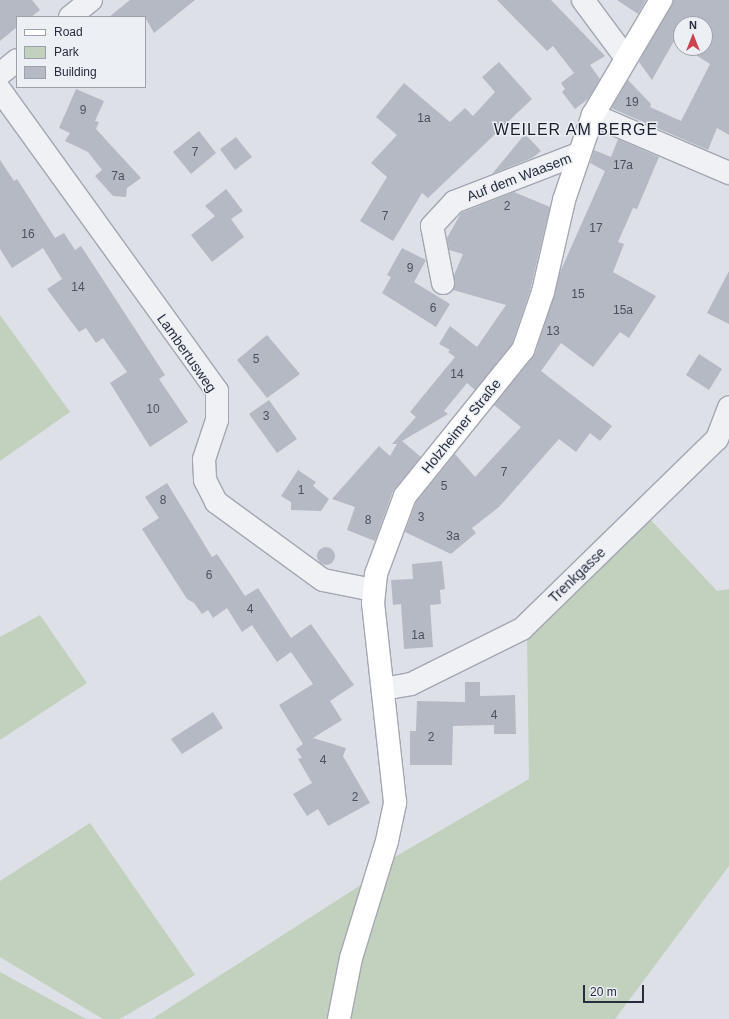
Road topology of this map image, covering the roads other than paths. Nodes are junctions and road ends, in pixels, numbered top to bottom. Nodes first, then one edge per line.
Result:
1 (91, 0) edge
2 (583, 0) edge
3 (661, 0) edge
4 (71, 16) edge
5 (626, 58) junction
6 (16, 61) edge
7 (0, 74) edge
8 (0, 90) edge
9 (593, 115) junction
10 (578, 154) junction
11 (729, 173) edge
12 (443, 283) dead end
13 (729, 407) edge
14 (373, 590) junction
15 (384, 689) junction
16 (339, 1019) edge

1 - 4 street
2 - 5 street
3 - 5 main road, Holzheimer Straße
5 - 9 main road, Holzheimer Straße
6 - 7 street
8 - 14 street, Lambertusweg
9 - 10 main road, Holzheimer Straße
9 - 11 street
10 - 12 street, Auf dem Waasem
10 - 14 main road, Holzheimer Straße
13 - 15 street, Trenkgasse
14 - 15 main road, Holzheimer Straße
15 - 16 main road, Holzheimer Straße

